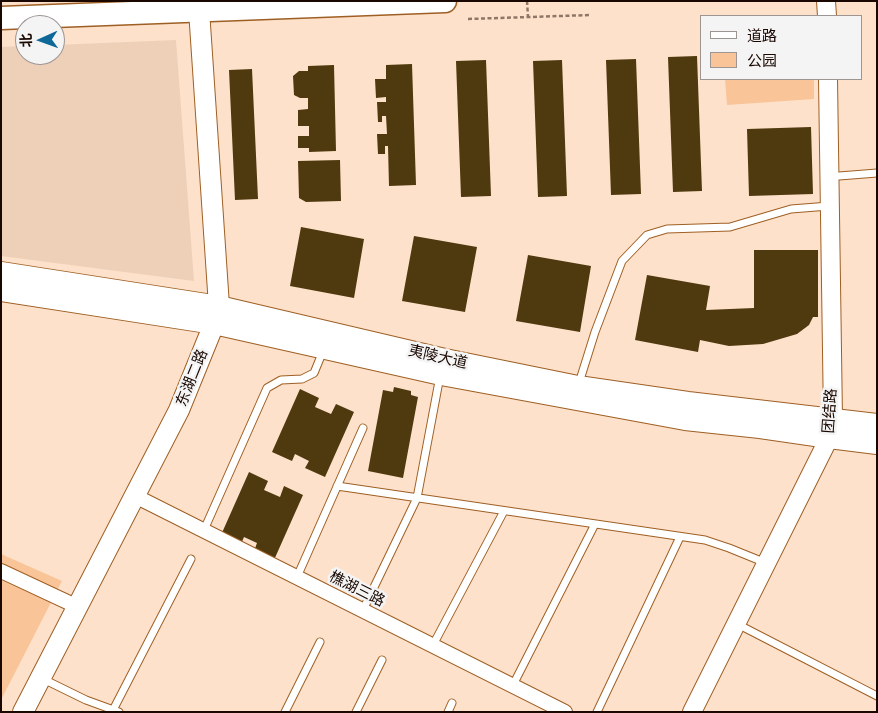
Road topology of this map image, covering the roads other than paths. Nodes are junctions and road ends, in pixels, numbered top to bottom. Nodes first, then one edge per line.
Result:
1 (445, 1) edge
2 (826, 1) edge
3 (838, 1) edge
4 (199, 10) junction
5 (827, 15) edge
6 (838, 15) edge
7 (1, 18) edge
8 (828, 80) edge
9 (838, 80) edge
10 (877, 173) edge
11 (839, 176) junction
12 (830, 206) junction
13 (1, 272) edge
14 (1, 291) edge
15 (216, 315) junction
16 (324, 349) junction
17 (440, 375) junction
18 (578, 386) junction
19 (877, 424) edge
20 (363, 428) dead end
21 (836, 429) junction
22 (877, 444) edge
23 (337, 486) junction
24 (135, 496) junction
25 (417, 498) junction
26 (504, 511) junction
27 (595, 524) junction
28 (204, 530) junction
29 (680, 537) junction
30 (191, 559) dead end
31 (767, 564) junction
32 (1, 571) edge
33 (297, 577) junction
34 (78, 606) junction
35 (363, 610) junction
36 (745, 628) junction
37 (320, 642) dead end
38 (433, 646) junction
39 (382, 660) dead end
40 (41, 678) junction
41 (512, 685) junction
42 (877, 696) edge
43 (452, 702) dead end
44 (115, 711) edge
45 (23, 712) edge
46 (285, 712) edge
47 (356, 712) edge
48 (448, 712) edge
49 (565, 712) edge
50 (596, 712) edge
51 (692, 712) edge
52 (703, 712) edge

1 - 4 main road
2 - 5 street
3 - 6 street
4 - 7 main road
4 - 15 main road, 东湖二路
8 - 12 street, 团结路
9 - 11 street, 团结路
10 - 11 lane
11 - 21 street, 团结路
12 - 18 lane
12 - 21 street, 团结路
13 - 15 main road, 夷陵大道
14 - 15 main road, 夷陵大道
15 - 16 main road, 夷陵大道
15 - 18 main road, 夷陵大道
15 - 24 main road, 东湖二路
16 - 17 main road, 夷陵大道
16 - 28 lane
17 - 21 main road, 夷陵大道
17 - 25 lane
18 - 21 main road, 夷陵大道
19 - 21 main road, 夷陵大道
20 - 23 lane
21 - 22 main road, 夷陵大道
21 - 31 street, 团结路
21 - 36 street, 团结路
23 - 25 lane
23 - 33 lane
24 - 28 street, 樵湖三路
24 - 34 main road, 东湖二路
25 - 26 lane
25 - 35 lane
26 - 27 lane
26 - 38 lane
27 - 29 lane
27 - 41 lane
28 - 33 street, 樵湖三路
29 - 31 lane
29 - 50 lane
30 - 44 lane
31 - 51 street, 团结路
32 - 34 street
33 - 35 street, 樵湖三路
34 - 40 main road, 东湖二路
35 - 38 street, 樵湖三路
36 - 42 lane
36 - 52 street, 团结路
37 - 46 lane
38 - 41 street, 樵湖三路
39 - 47 lane
40 - 44 lane
40 - 45 main road, 东湖二路
41 - 49 street, 樵湖三路
43 - 48 lane

